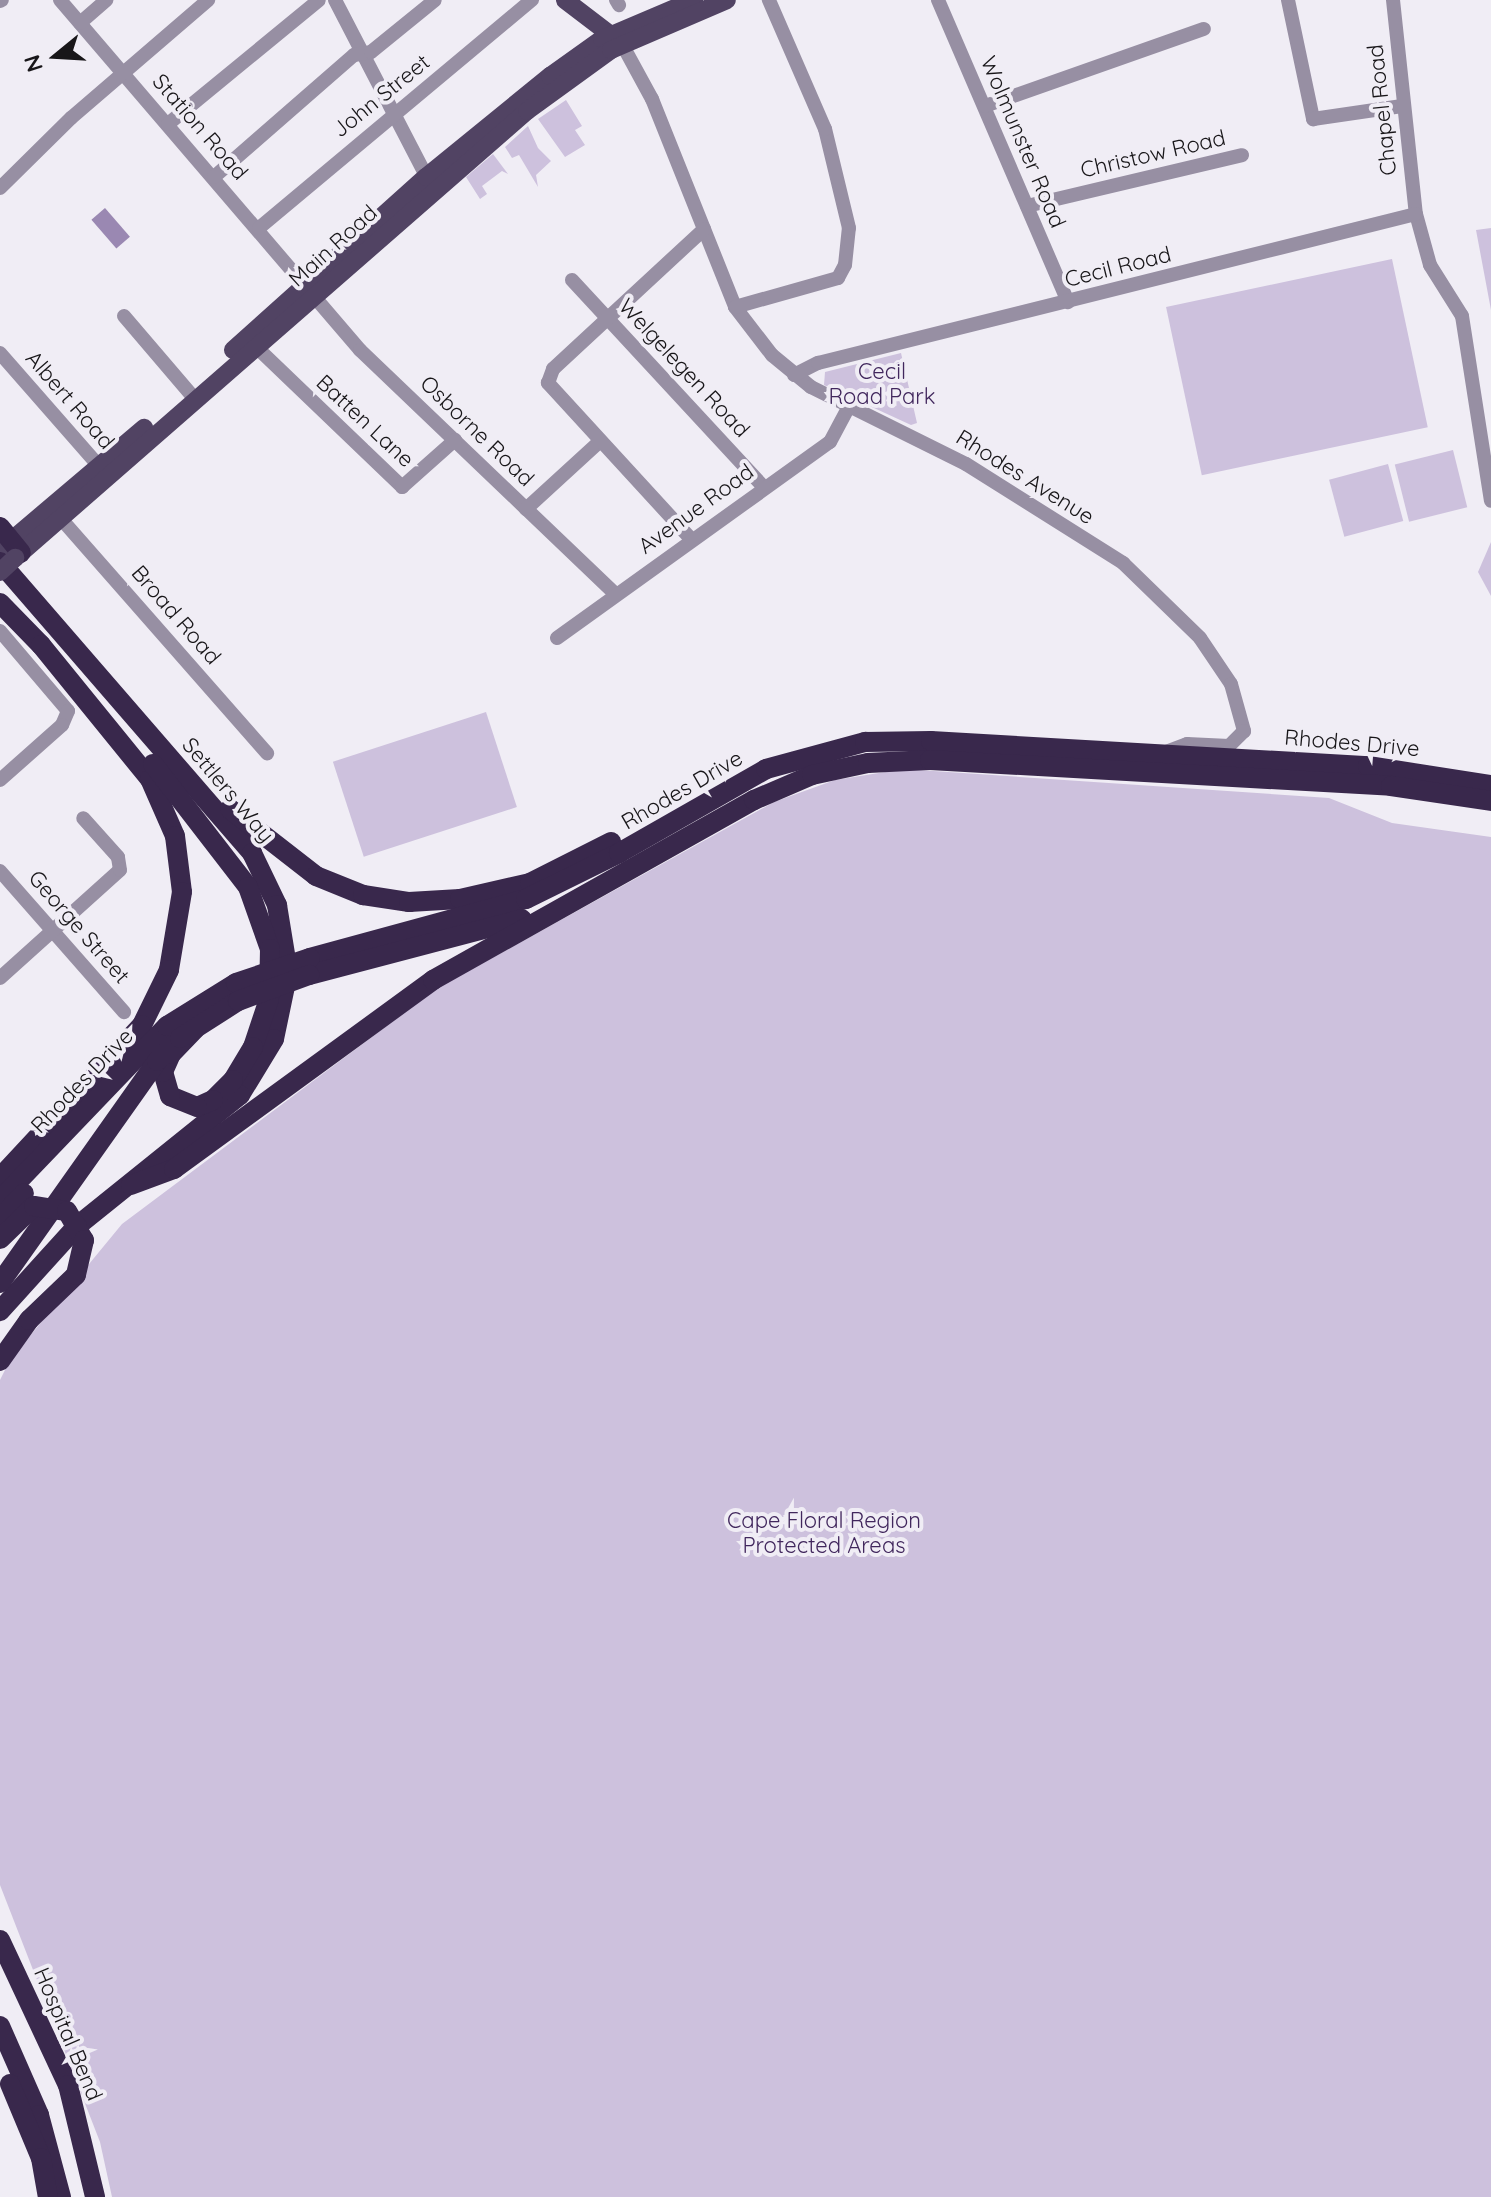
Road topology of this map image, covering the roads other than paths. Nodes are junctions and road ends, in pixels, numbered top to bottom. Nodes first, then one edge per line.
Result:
1 (60, 0) edge
2 (106, 0) edge
3 (208, 0) edge
4 (319, 0) edge
5 (335, 0) edge
6 (435, 0) edge
7 (532, 0) edge
8 (565, 0) edge
9 (694, 0) edge
10 (769, 0) edge
11 (938, 0) edge
12 (1288, 0) edge
13 (1393, 0) edge
14 (723, 1) edge
15 (80, 23) junction
16 (1204, 29) dead end
17 (617, 39) junction
18 (362, 54) junction
19 (123, 74) junction
20 (985, 106) junction
21 (1402, 106) junction
22 (393, 113) junction
23 (168, 124) junction
24 (1242, 155) dead end
25 (5, 169) edge
26 (214, 177) junction
27 (430, 183) junction
28 (0, 188) edge
29 (1027, 206) junction
30 (1416, 214) junction
31 (259, 228) junction
32 (704, 229) junction
33 (572, 280) dead end
34 (310, 290) junction
35 (1068, 302) junction
36 (735, 307) junction
37 (124, 316) dead end
38 (607, 318) junction
39 (251, 342) junction
40 (0, 353) edge
41 (831, 361) junction
42 (794, 375) junction
43 (811, 387) junction
44 (192, 395) junction
45 (849, 407) junction
46 (455, 440) junction
47 (599, 442) junction
48 (103, 471) junction
49 (764, 487) junction
50 (1491, 501) edge
51 (526, 509) junction
52 (56, 512) junction
53 (691, 539) junction
54 (7, 548) edge
55 (0, 572) edge
56 (615, 594) junction
57 (0, 603) edge
58 (0, 631) edge
59 (557, 638) dead end
60 (41, 645) junction
61 (267, 753) dead end
62 (1162, 754) junction
63 (180, 769) junction
64 (0, 780) edge
65 (1480, 786) edge
66 (719, 796) junction
67 (1491, 803) edge
68 (83, 818) dead end
69 (0, 871) edge
70 (585, 893) junction
71 (52, 931) junction
72 (310, 967) junction
73 (1, 975) edge
74 (124, 1012) dead end
75 (194, 1019) junction
76 (92, 1155) junction
77 (0, 1178) edge
78 (131, 1185) junction
79 (0, 1200) edge
80 (0, 1219) edge
81 (0, 1239) edge
82 (0, 1264) edge
83 (0, 1283) edge
84 (0, 1311) edge
85 (0, 1361) edge
86 (0, 1940) edge
87 (0, 2026) edge
88 (0, 2058) edge
89 (48, 2197) edge
90 (61, 2197) edge
91 (95, 2197) edge

1 - 15 street, Station Road
2 - 15 street
3 - 19 street
4 - 23 street
5 - 18 street
6 - 18 street
7 - 22 street, John Street
8 - 17 main road
9 - 17 main road, Main Road
10 - 36 street
11 - 20 street, Wolmunster Road
12 - 21 street
13 - 21 street, Chapel Road
14 - 17 main road, Main Road
15 - 19 street, Station Road
16 - 20 street
17 - 27 main road, Main Road
17 - 32 street, Rhodes Avenue
18 - 22 street
18 - 26 street
19 - 23 street, Station Road
19 - 25 street
20 - 29 street, Wolmunster Road
21 - 30 street, Chapel Road
22 - 27 street
22 - 31 street, John Street
23 - 26 street, Station Road
24 - 29 street, Christow Road
25 - 28 street
26 - 31 street, Station Road
27 - 34 main road, Main Road
29 - 35 street, Wolmunster Road
30 - 35 street, Cecil Road
30 - 50 street, Chapel Road
31 - 34 street, Station Road
32 - 36 street, Rhodes Avenue
32 - 38 street
33 - 38 street, Welgelegen Road
34 - 39 main road, Main Road
34 - 46 street, Osborne Road
35 - 41 street, Cecil Road
36 - 42 street, Rhodes Avenue
37 - 44 street
38 - 47 street
38 - 49 street, Welgelegen Road
39 - 44 main road, Main Road
39 - 46 street, Batten Lane
40 - 48 street, Albert Road
41 - 42 street, Cecil Road
41 - 43 street
42 - 43 street, Rhodes Avenue
43 - 45 street, Rhodes Avenue
44 - 48 main road, Main Road
45 - 49 street, Avenue Road
45 - 62 street, Rhodes Avenue
46 - 51 street, Osborne Road
47 - 51 street
47 - 53 street
48 - 52 main road, Main Road
49 - 53 street, Avenue Road
51 - 56 street, Osborne Road
52 - 54 main road, Main Road
52 - 61 street, Broad Road
53 - 56 street, Avenue Road
54 - 55 main road, Main Road, bridge
54 - 63 highway, Settlers Way
56 - 59 street, Avenue Road
57 - 60 highway
58 - 64 street
60 - 75 highway
60 - 77 highway
62 - 65 highway, Rhodes Drive
62 - 66 highway, Rhodes Drive
63 - 66 highway
63 - 78 highway, Settlers Way
65 - 67 highway, Rhodes Drive
65 - 70 highway, Rhodes Drive
66 - 72 highway, Rhodes Drive
68 - 71 street
69 - 71 street, George Street
70 - 72 highway
70 - 78 highway, Rhodes Drive
71 - 73 street
71 - 74 street, George Street
72 - 75 highway, Rhodes Drive, bridge
75 - 76 highway
75 - 79 highway, Rhodes Drive
75 - 80 highway
76 - 82 highway
76 - 83 highway
78 - 84 highway
81 - 85 highway, bridge
86 - 91 highway, Hospital Bend
87 - 90 highway
88 - 89 highway

